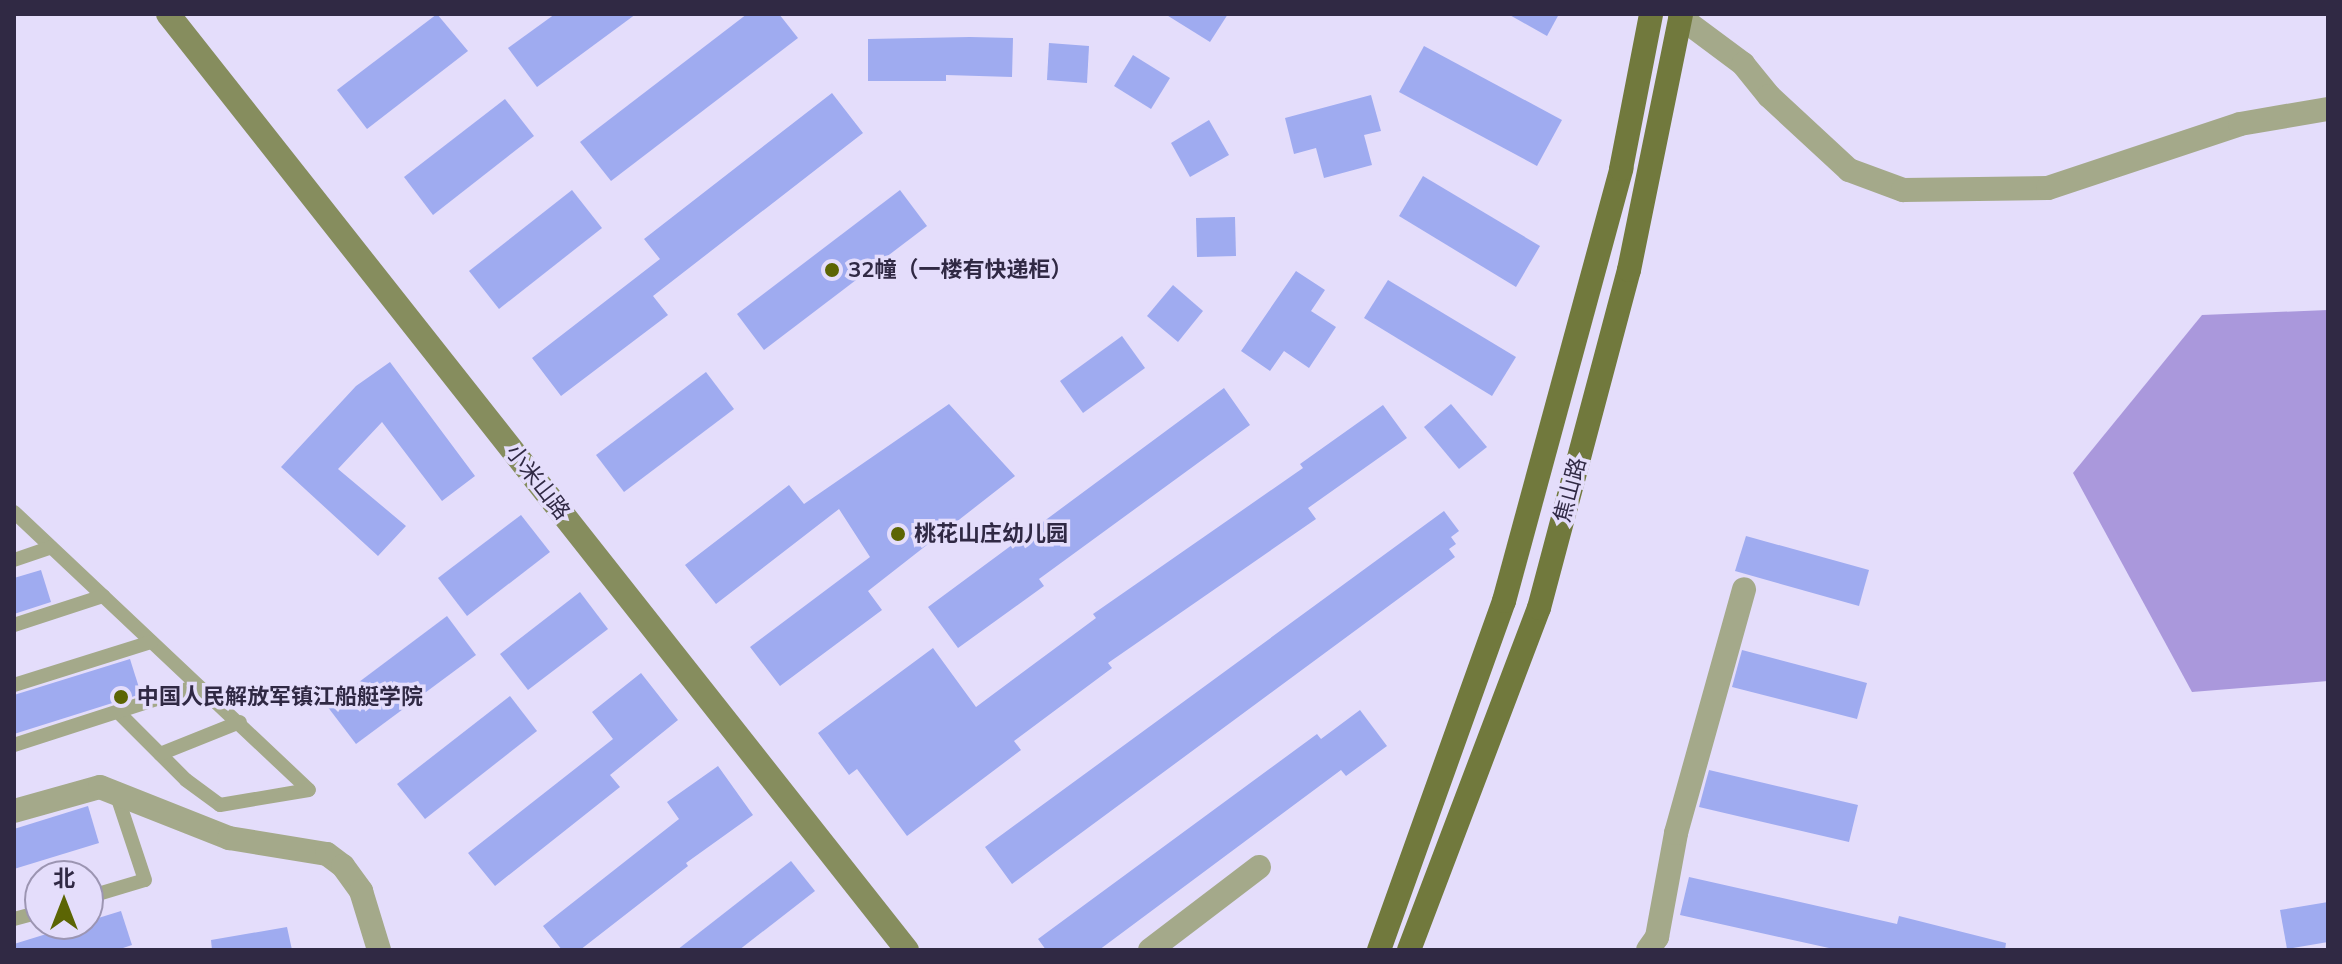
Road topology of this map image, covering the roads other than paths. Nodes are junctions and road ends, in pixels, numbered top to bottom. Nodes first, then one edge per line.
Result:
1 (168, 14) edge
2 (1651, 14) edge
3 (1681, 16) edge
4 (2328, 109) edge
5 (14, 512) edge
6 (51, 547) junction
7 (14, 560) edge
8 (1744, 589) dead end
9 (103, 596) junction
10 (14, 625) edge
11 (151, 642) junction
12 (14, 685) edge
13 (197, 686) junction
14 (118, 712) junction
15 (240, 722) junction
16 (14, 745) edge
17 (160, 754) junction
18 (116, 793) junction
19 (14, 811) edge
20 (1259, 867) dead end
21 (104, 892) edge
22 (379, 950) edge
23 (907, 950) edge
24 (1150, 950) edge
25 (1379, 950) edge
26 (1409, 950) edge
27 (1648, 950) edge

1 - 23 street, 小米山路
2 - 25 main road, 焦山路
3 - 4 street
3 - 26 main road, 焦山路
5 - 6 lane
6 - 7 lane
6 - 9 lane
8 - 27 street
9 - 10 lane
9 - 11 lane
11 - 12 lane
11 - 13 lane
13 - 14 lane
13 - 15 lane
14 - 16 lane
14 - 17 lane
15 - 17 lane
15 - 17 lane
18 - 19 street
18 - 21 lane
18 - 22 street
20 - 24 street

